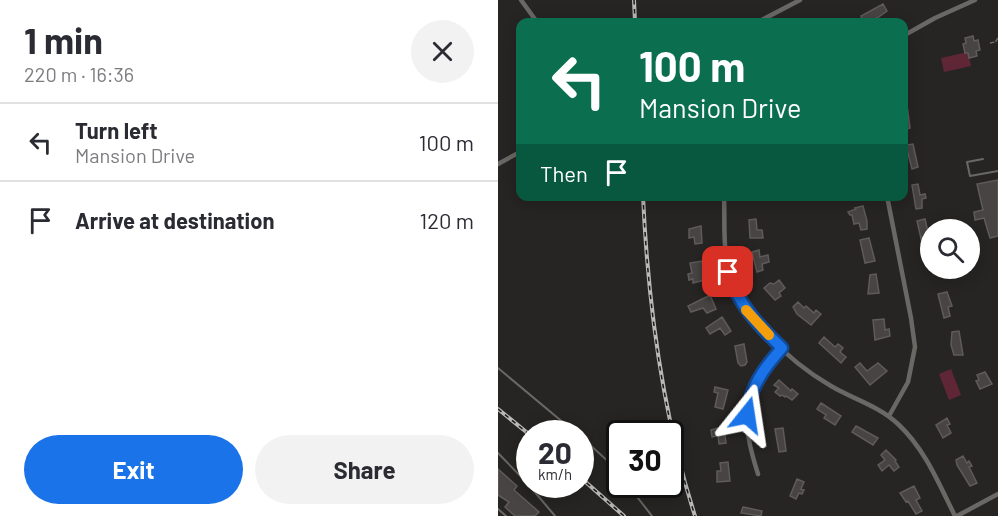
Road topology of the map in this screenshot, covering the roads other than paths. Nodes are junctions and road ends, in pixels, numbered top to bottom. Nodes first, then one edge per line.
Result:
1 (521, 0) edge
2 (800, 0) edge
3 (975, 0) edge
4 (534, 18) edge
5 (766, 18) edge
6 (908, 33) edge
7 (516, 154) edge
8 (983, 159) dead end
9 (498, 164) edge
10 (998, 171) edge
11 (724, 201) edge
12 (888, 201) edge
13 (782, 348) junction
14 (498, 368) edge
15 (889, 416) junction
16 (560, 420) edge
17 (594, 449) edge
18 (498, 453) edge
19 (606, 459) edge
20 (758, 474) dead end
21 (998, 494) edge
22 (638, 498) edge
23 (498, 509) edge
24 (506, 516) edge
25 (555, 516) edge
26 (652, 516) edge
27 (956, 516) edge

1 - 4 street
2 - 5 street
3 - 6 street
7 - 9 street
8 - 10 lane
11 - 13 street
12 - 15 street
13 - 15 street
13 - 20 street
14 - 16 lane
15 - 27 street
17 - 19 lane
18 - 25 lane
21 - 27 street
22 - 26 lane
23 - 24 lane

